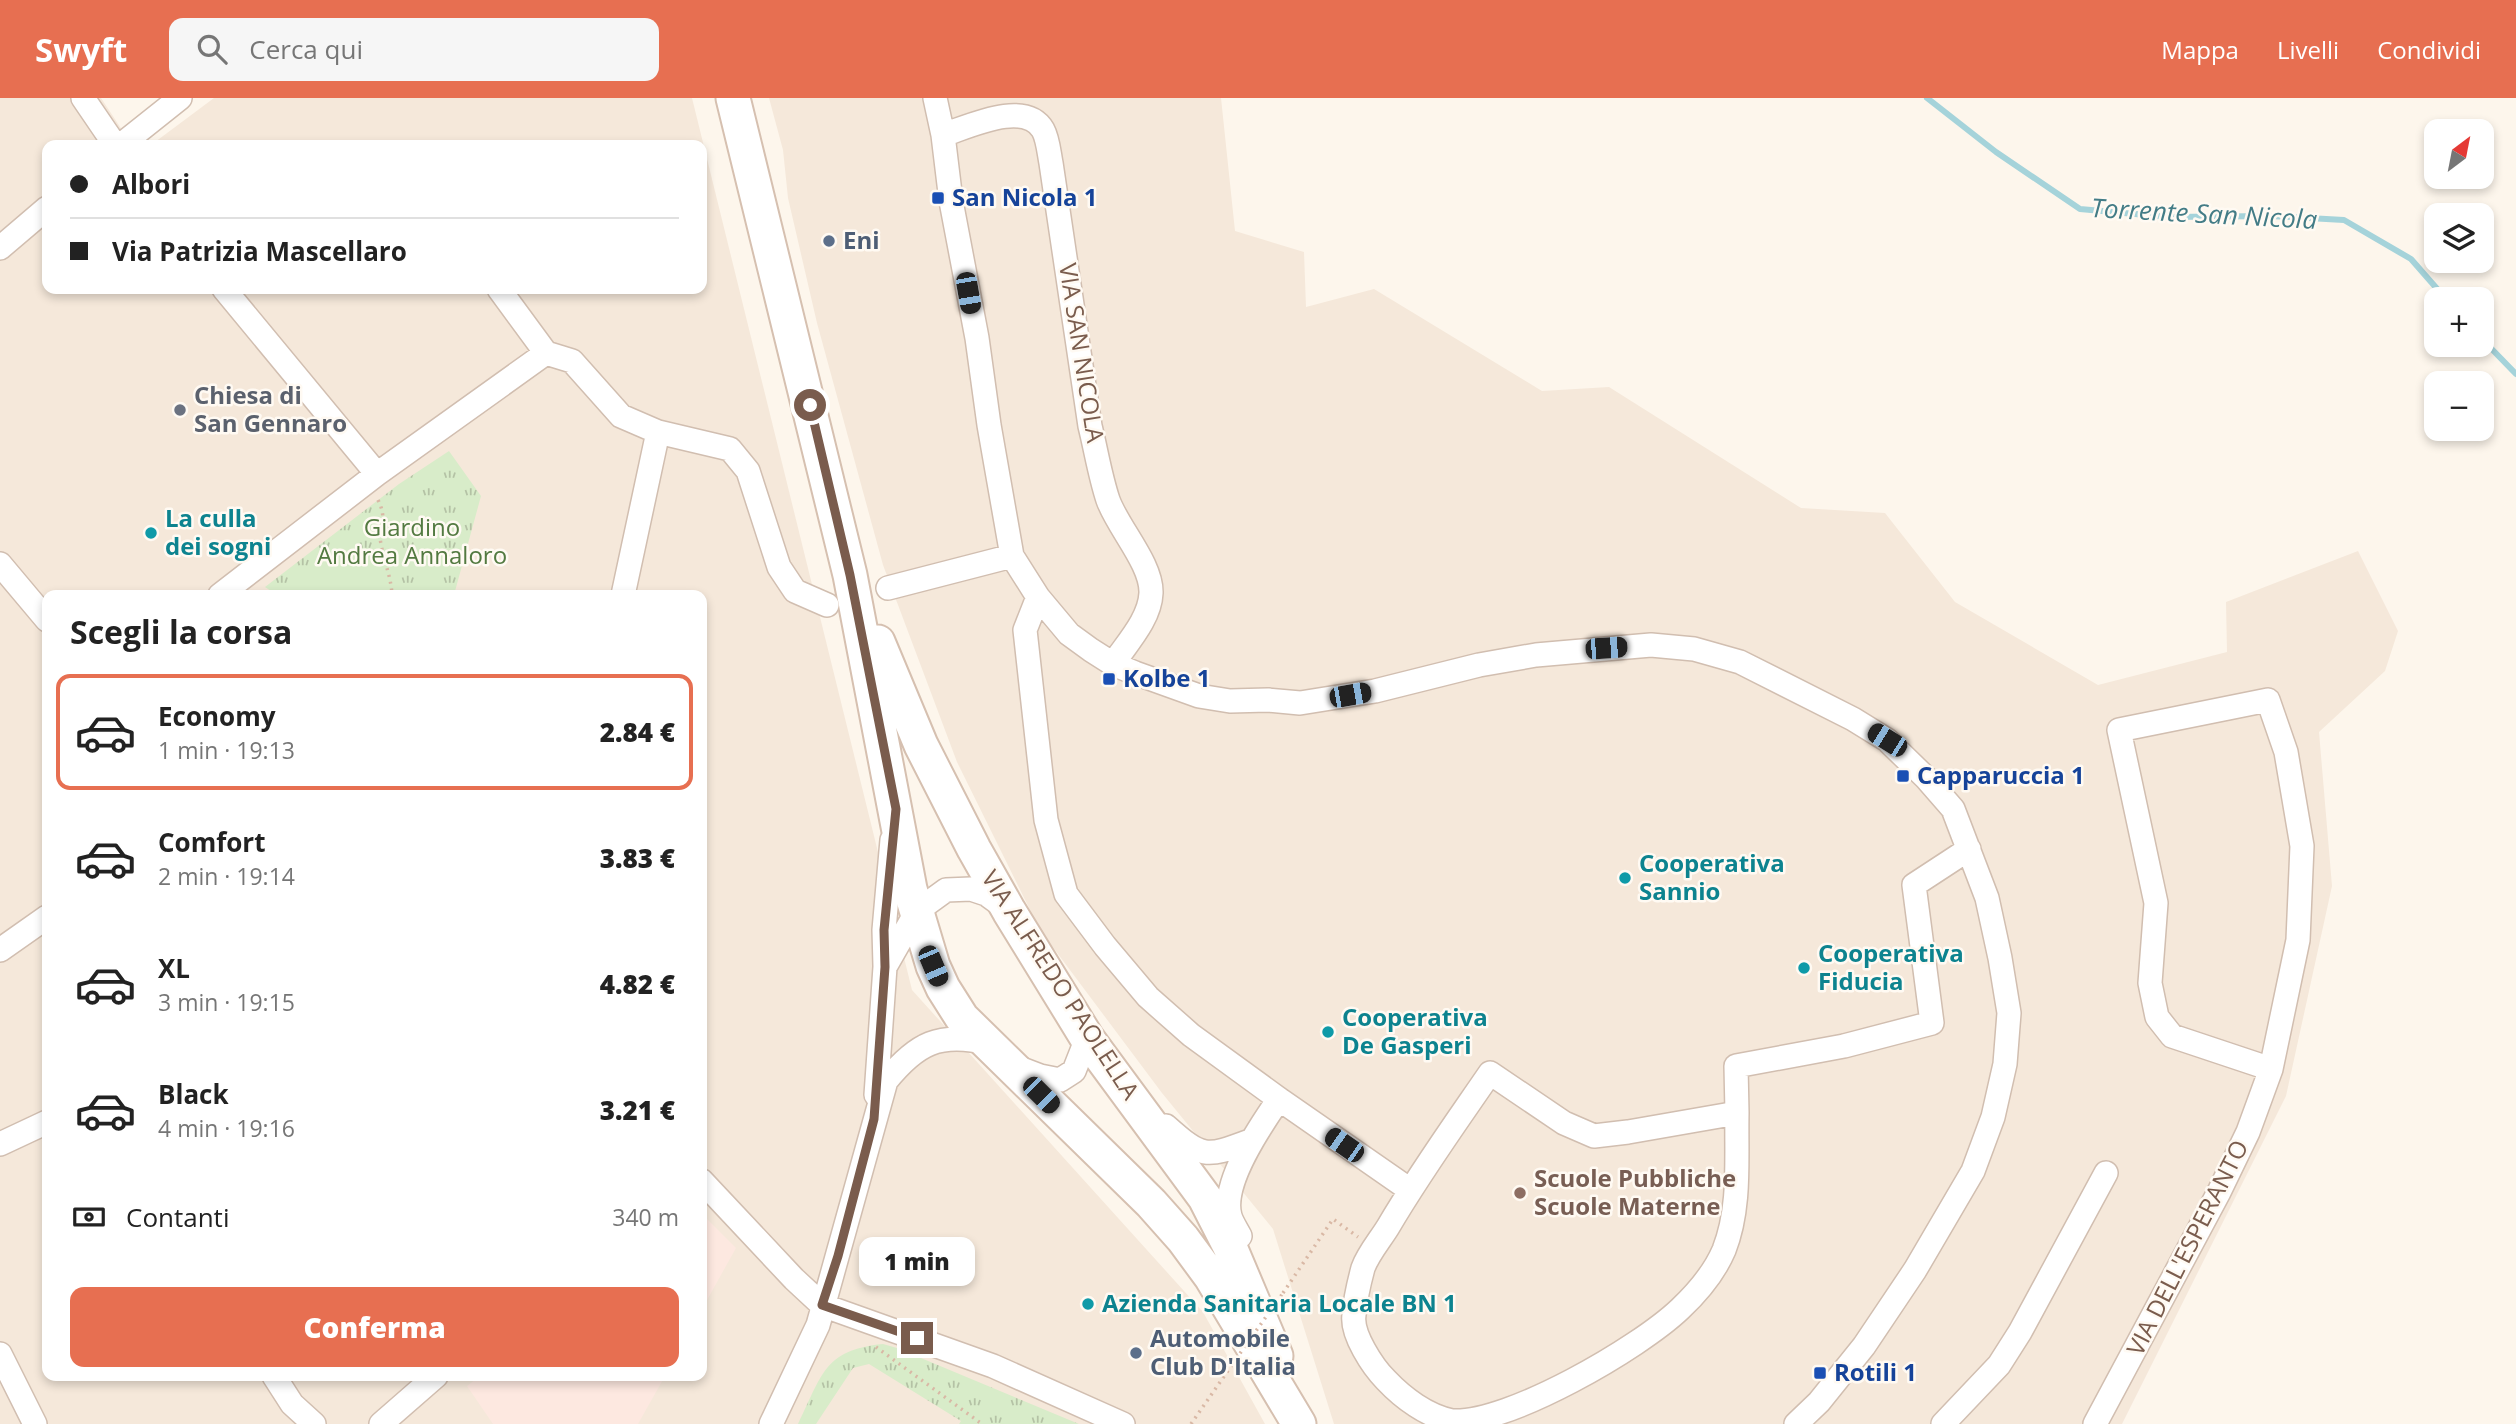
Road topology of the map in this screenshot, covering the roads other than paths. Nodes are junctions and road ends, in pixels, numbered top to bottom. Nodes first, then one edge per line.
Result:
1 (83, 98) edge
2 (180, 98) edge
3 (733, 98) edge
4 (934, 98) edge
5 (943, 135) junction
6 (111, 140) edge
7 (127, 140) edge
8 (42, 212) edge
9 (0, 248) edge
10 (228, 294) edge
11 (503, 294) edge
12 (545, 353) junction
13 (658, 432) junction
14 (372, 479) junction
15 (1012, 556) junction
16 (0, 564) edge
17 (850, 575) junction
18 (888, 587) dead end
19 (227, 590) edge
20 (624, 590) edge
21 (1038, 597) junction
22 (827, 605) dead end
23 (42, 614) edge
24 (1113, 664) junction
25 (896, 809) junction
26 (1969, 849) junction
27 (917, 911) junction
28 (1009, 911) junction
29 (42, 921) edge
30 (0, 950) edge
31 (885, 967) junction
32 (1087, 1038) junction
33 (999, 1054) junction
34 (2271, 1069) junction
35 (1120, 1084) junction
36 (1279, 1100) junction
37 (1737, 1113) junction
38 (874, 1119) junction
39 (42, 1124) edge
40 (1250, 1141) junction
41 (0, 1144) edge
42 (2106, 1173) dead end
43 (707, 1186) edge
44 (1410, 1190) junction
45 (1248, 1287) junction
46 (822, 1305) junction
47 (0, 1354) edge
48 (277, 1381) edge
49 (430, 1381) edge
50 (36, 1424) edge
51 (314, 1424) edge
52 (381, 1424) edge
53 (771, 1424) edge
54 (1123, 1424) edge
55 (1299, 1424) edge
56 (1796, 1424) edge
57 (1943, 1424) edge
58 (2095, 1424) edge

1 - 6 street
2 - 7 street
3 - 17 main road, VIA ALFREDO PAOLELLA
4 - 5 street
5 - 15 street
5 - 24 street, VIA SAN NICOLA
8 - 9 street
10 - 14 street
11 - 12 street
12 - 13 street
12 - 14 street
13 - 20 street
13 - 22 street
14 - 19 street
15 - 18 street
15 - 21 street
16 - 23 street
17 - 25 main road, VIA ALFREDO PAOLELLA
17 - 28 main road, VIA ALFREDO PAOLELLA
21 - 24 street
21 - 36 street
24 - 26 street
25 - 27 main road, VIA ALFREDO PAOLELLA
25 - 31 street
26 - 37 street
26 - 56 street
27 - 28 street
27 - 31 street
27 - 33 main road, VIA ALFREDO PAOLELLA
28 - 32 main road, VIA ALFREDO PAOLELLA
29 - 30 street
31 - 38 street
32 - 33 street
32 - 35 main road, VIA ALFREDO PAOLELLA
33 - 38 street
33 - 55 main road, VIA ALFREDO PAOLELLA
34 - 34 street, VIA DELL'ESPERANTO
34 - 58 street, VIA DELL'ESPERANTO
35 - 40 street
35 - 45 main road, VIA ALFREDO PAOLELLA
36 - 40 street
36 - 44 street
37 - 44 street
37 - 44 street
38 - 46 street
39 - 41 street
40 - 45 street
42 - 57 street
43 - 46 street
45 - 55 main road, VIA ALFREDO PAOLELLA
46 - 53 street
46 - 54 street
47 - 50 street
48 - 51 street
49 - 52 street

